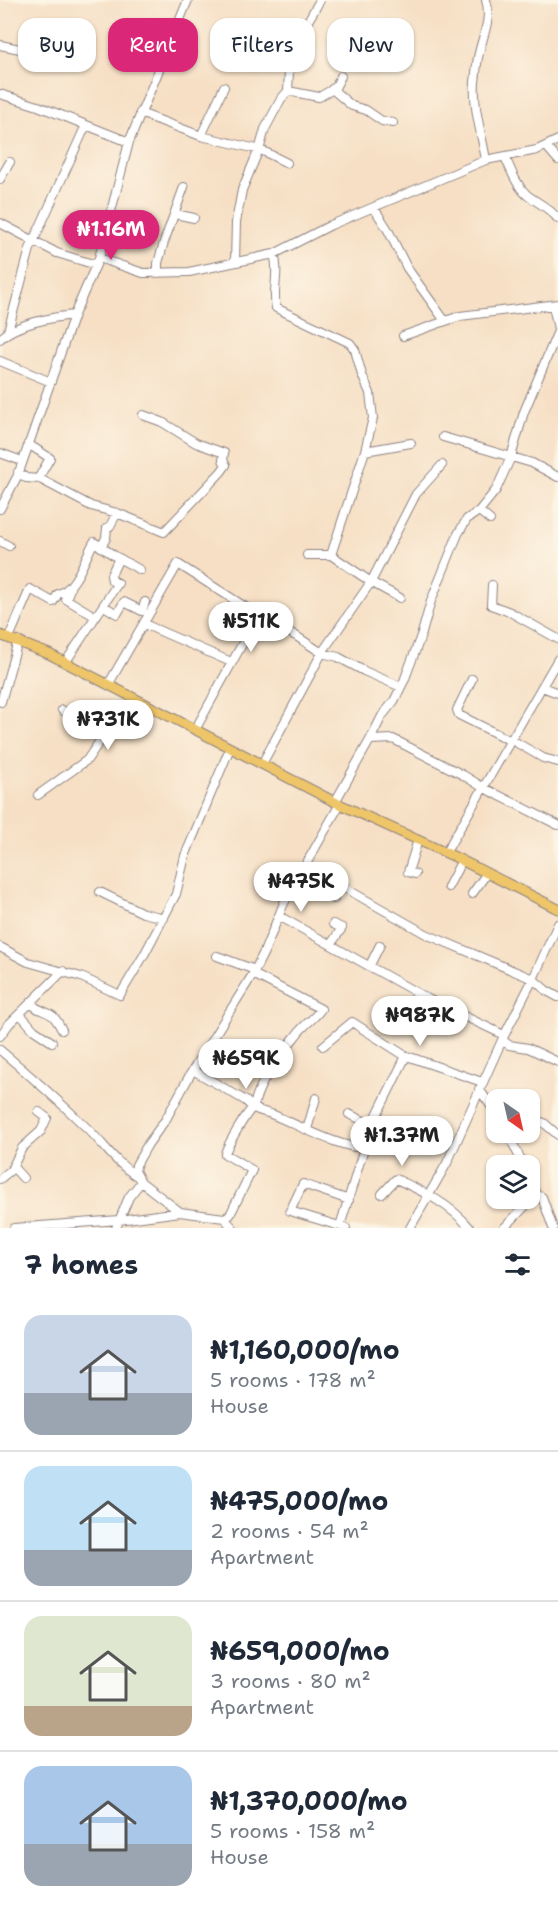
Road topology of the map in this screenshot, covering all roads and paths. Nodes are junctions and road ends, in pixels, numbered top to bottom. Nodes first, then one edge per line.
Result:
1 (188, 0) edge
2 (320, 0) edge
3 (486, 0) edge
4 (0, 45) edge
5 (18, 49) edge
6 (340, 76) dead end
7 (224, 87) dead end
8 (332, 89) junction
9 (288, 91) junction
10 (0, 94) edge
11 (140, 113) junction
12 (393, 123) dead end
13 (86, 125) junction
14 (201, 136) junction
15 (558, 140) edge
16 (129, 142) junction
17 (546, 146) junction
18 (258, 150) junction
19 (505, 157) junction
20 (486, 160) junction
21 (558, 160) edge
22 (10, 162) dead end
23 (287, 163) dead end
24 (0, 179) edge
25 (184, 187) dead end
26 (374, 208) junction
27 (176, 214) junction
28 (194, 218) dead end
29 (558, 219) edge
30 (0, 223) edge
31 (34, 241) junction
32 (274, 254) junction
33 (97, 262) junction
34 (235, 262) junction
35 (158, 273) junction
36 (555, 305) edge
37 (74, 315) junction
38 (444, 321) junction
39 (558, 330) edge
40 (8, 331) junction
41 (403, 336) dead end
42 (0, 339) edge
43 (0, 361) edge
44 (51, 382) junction
45 (143, 415) dead end
46 (443, 437) dead end
47 (411, 443) dead end
48 (28, 444) junction
49 (365, 451) junction
50 (0, 453) edge
51 (511, 457) junction
52 (22, 461) junction
53 (442, 465) dead end
54 (18, 472) junction
55 (558, 477) edge
56 (38, 479) junction
57 (3, 496) edge
58 (0, 509) edge
59 (479, 511) junction
60 (117, 513) junction
61 (490, 520) dead end
62 (0, 541) edge
63 (9, 546) dead end
64 (108, 551) junction
65 (307, 555) dead end
66 (331, 555) junction
67 (371, 582) junction
68 (492, 585) dead end
69 (71, 586) junction
70 (400, 598) dead end
71 (145, 602) dead end
72 (104, 606) junction
73 (258, 615) junction
74 (96, 617) junction
75 (141, 625) junction
76 (9, 638) edge
77 (558, 639) edge
78 (322, 653) junction
79 (558, 659) edge
80 (231, 662) junction
81 (65, 663) junction
82 (472, 680) dead end
83 (108, 685) junction
84 (401, 687) junction
85 (542, 687) junction
86 (558, 693) edge
87 (1, 702) edge
88 (62, 710) dead end
89 (195, 730) junction
90 (370, 740) junction
91 (512, 740) junction
92 (230, 748) junction
93 (558, 762) edge
94 (262, 764) junction
95 (484, 788) junction
96 (38, 795) dead end
97 (338, 803) junction
98 (558, 825) edge
99 (418, 840) junction
100 (446, 852) junction
101 (462, 860) junction
102 (306, 866) junction
103 (487, 873) junction
104 (415, 874) dead end
105 (335, 882) junction
106 (448, 887) dead end
107 (100, 892) dead end
108 (472, 894) dead end
109 (334, 899) dead end
110 (558, 909) edge
111 (279, 916) junction
112 (164, 918) junction
113 (333, 924) dead end
114 (558, 924) edge
115 (331, 944) junction
116 (380, 945) dead end
117 (0, 947) edge
118 (217, 956) dead end
119 (370, 965) junction
120 (63, 971) junction
121 (254, 972) junction
122 (533, 979) junction
123 (558, 996) edge
124 (31, 1004) junction
125 (20, 1014) junction
126 (62, 1030) dead end
127 (0, 1036) edge
128 (503, 1038) junction
129 (52, 1042) dead end
130 (323, 1046) dead end
131 (0, 1051) edge
132 (406, 1056) junction
133 (558, 1062) edge
134 (193, 1070) junction
135 (481, 1085) junction
136 (486, 1092) edge
137 (316, 1098) dead end
138 (254, 1108) junction
139 (39, 1112) dead end
140 (349, 1114) dead end
141 (540, 1122) edge
142 (372, 1125) junction
143 (305, 1129) junction
144 (558, 1135) edge
145 (364, 1148) junction
146 (13, 1167) junction
147 (135, 1175) junction
148 (23, 1178) dead end
149 (0, 1179) edge
150 (141, 1182) junction
151 (382, 1194) dead end
152 (430, 1195) junction
153 (540, 1196) edge
154 (348, 1200) junction
155 (522, 1209) edge
156 (180, 1212) junction
157 (224, 1218) junction
158 (118, 1224) edge
159 (65, 1226) edge
160 (343, 1227) edge
161 (14, 1228) edge
162 (234, 1228) edge
163 (410, 1228) edge
164 (470, 1228) edge
165 (504, 1228) edge
166 (553, 1228) edge

1 - 11 street
2 - 9 street
3 - 20 street
4 - 5 street
6 - 8 street
7 - 14 street
8 - 9 street
8 - 12 street
9 - 18 street
10 - 13 street
11 - 14 street
11 - 16 street
13 - 16 street
13 - 31 street
14 - 18 street
15 - 17 street
16 - 33 street
17 - 19 street
17 - 21 street
18 - 23 street
18 - 34 street
19 - 20 street
19 - 29 street
20 - 26 street
22 - 24 street
25 - 27 street
26 - 32 street
26 - 38 street
27 - 28 street
27 - 35 street
30 - 31 street
31 - 33 street
31 - 40 street
32 - 34 street
32 - 49 street
33 - 35 street
33 - 37 street
34 - 35 street
36 - 38 street
36 - 39 street
37 - 40 street
37 - 44 street
38 - 41 street
39 - 51 street
40 - 42 street
43 - 44 street
44 - 48 street
45 - 60 street
46 - 51 street
47 - 49 street
48 - 52 street
48 - 56 street
49 - 66 street
50 - 52 street
51 - 55 street
51 - 59 street
52 - 54 street
53 - 67 street
54 - 56 street
54 - 57 street
56 - 60 street
57 - 58 street
59 - 61 street
59 - 84 street
60 - 64 street
62 - 63 street
64 - 69 street
64 - 72 street
65 - 66 street
66 - 67 street
67 - 70 street
67 - 78 street
68 - 77 street
69 - 74 street
69 - 76 street
71 - 72 street
72 - 74 street
73 - 75 street
73 - 78 street
73 - 80 street
74 - 81 street
75 - 80 street
75 - 83 street
76 - 81 main road
76 - 87 street
78 - 84 street
78 - 94 street
79 - 85 street
80 - 89 street
81 - 83 main road
82 - 91 street
83 - 89 main road
84 - 90 street
85 - 86 street
85 - 91 street
88 - 96 street
89 - 92 main road
90 - 95 street
90 - 97 street
91 - 93 street
91 - 95 street
92 - 94 main road
92 - 112 street
94 - 97 main road
95 - 98 street
95 - 100 street
97 - 99 main road
97 - 102 street
99 - 100 main road
99 - 104 street
100 - 101 main road
101 - 103 main road
101 - 106 street
102 - 105 street
102 - 111 street
103 - 108 street
103 - 110 main road
105 - 109 street
105 - 122 street
107 - 112 street
111 - 115 street
111 - 121 street
112 - 120 street
113 - 115 street
114 - 122 street
115 - 119 street
116 - 119 street
117 - 120 street
118 - 121 street
119 - 128 street
120 - 124 street
121 - 134 street
121 - 138 street
122 - 123 street
122 - 128 street
124 - 125 street
124 - 126 street
125 - 127 street
125 - 129 street
128 - 133 street
128 - 135 street
130 - 132 street
131 - 147 street
132 - 135 street
132 - 142 street
134 - 138 street
134 - 147 street
135 - 136 street
135 - 152 street
137 - 143 street
138 - 143 street
138 - 157 street
139 - 146 street
140 - 142 street
141 - 144 street
142 - 145 street
143 - 145 street
145 - 154 street
146 - 148 street
146 - 149 street
147 - 150 street
150 - 156 street
150 - 158 street
151 - 152 street
152 - 163 street
152 - 164 street
153 - 166 street
154 - 160 street
154 - 160 street
155 - 165 street
156 - 157 street
156 - 158 street
157 - 162 street
158 - 159 street
159 - 161 street

